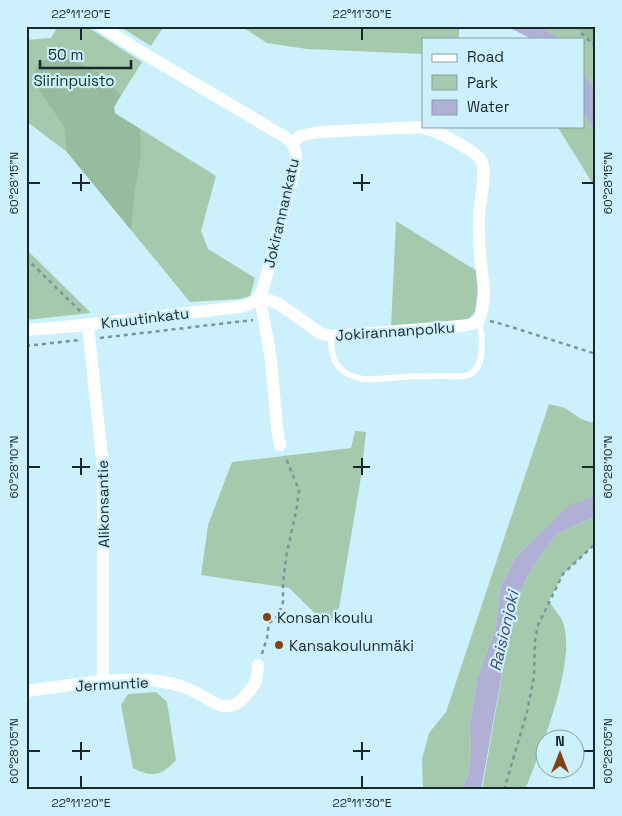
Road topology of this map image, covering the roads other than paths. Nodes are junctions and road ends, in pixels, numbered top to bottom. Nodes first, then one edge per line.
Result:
1 (101, 26) edge
2 (422, 127) edge
3 (425, 128) edge
4 (293, 143) junction
5 (260, 297) junction
6 (479, 320) junction
7 (86, 321) junction
8 (26, 330) edge
9 (331, 336) junction
10 (280, 445) road end
11 (258, 665) road end
12 (103, 682) junction
13 (26, 691) edge

1 - 4 street, Jokirannankatu
2 - 4 street
3 - 6 street
4 - 5 street, Jokirannankatu
5 - 7 street, Knuutinkatu
5 - 9 street, Jokirannanpolku
5 - 10 street
6 - 9 street, Jokirannanpolku
6 - 9 lane
7 - 8 street, Knuutinkatu
7 - 12 street, Alikonsantie
11 - 12 street, Jermuntie
12 - 13 street, Jermuntie

